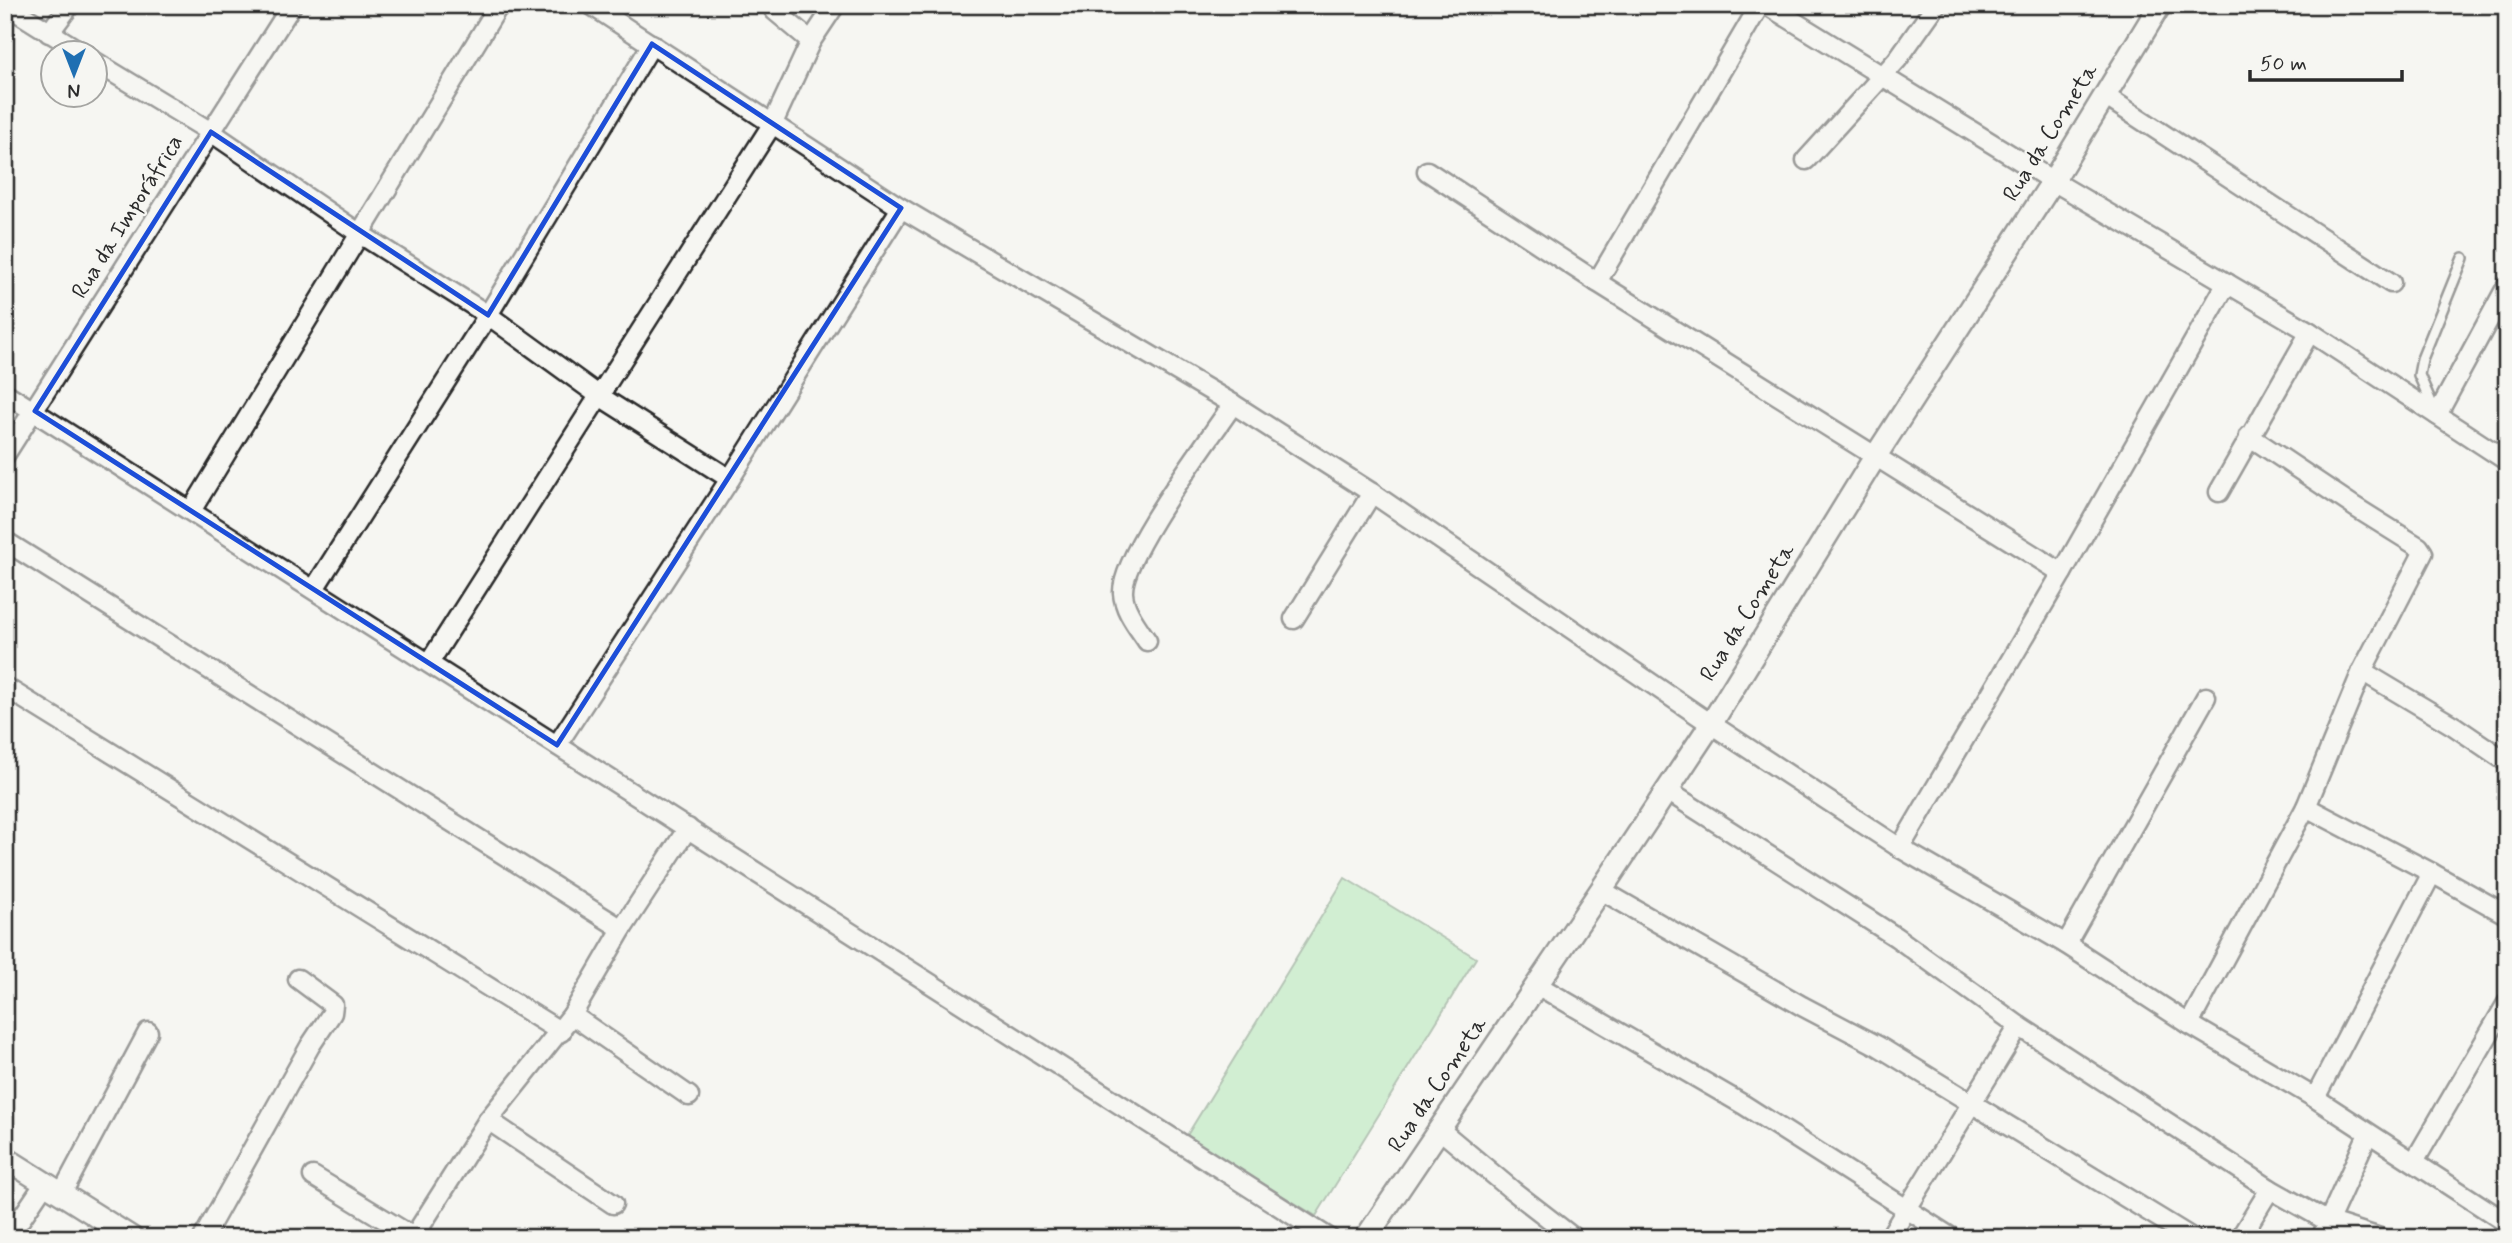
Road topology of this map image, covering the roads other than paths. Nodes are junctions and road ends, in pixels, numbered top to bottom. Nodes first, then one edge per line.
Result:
1 (6, 5) edge
2 (69, 5) edge
3 (292, 5) edge
4 (499, 5) edge
5 (591, 5) edge
6 (771, 5) edge
7 (835, 5) edge
8 (1760, 5) edge
9 (1767, 5) edge
10 (1936, 5) edge
11 (2160, 5) edge
12 (49, 33) junction
13 (57, 38) edge
14 (811, 41) junction
15 (652, 44) junction
16 (108, 69) edge
17 (1882, 76) junction
18 (2105, 96) junction
19 (773, 123) junction
20 (211, 132) junction
21 (1806, 160) dead end
22 (1427, 171) dead end
23 (2053, 181) junction
24 (901, 208) junction
25 (360, 234) junction
26 (2463, 258) dead end
27 (1597, 282) junction
28 (2391, 282) dead end
29 (2227, 283) junction
30 (2507, 286) edge
31 (488, 315) junction
32 (2310, 332) junction
33 (5, 393) edge
34 (601, 397) junction
35 (1233, 404) junction
36 (35, 411) junction
37 (2437, 415) junction
38 (2249, 436) junction
39 (5, 455) edge
40 (1875, 457) junction
41 (2507, 461) edge
42 (730, 479) junction
43 (2219, 492) dead end
44 (1372, 493) junction
45 (191, 512) junction
46 (5, 541) edge
47 (2062, 573) junction
48 (314, 589) junction
49 (1294, 619) dead end
50 (1146, 640) dead end
51 (429, 663) junction
52 (2361, 671) junction
53 (5, 688) edge
54 (2206, 696) dead end
55 (1711, 724) junction
56 (557, 745) junction
57 (2507, 762) edge
58 (1666, 790) junction
59 (2305, 807) junction
60 (688, 828) junction
61 (1900, 848) junction
62 (2432, 873) junction
63 (1601, 890) junction
64 (2507, 915) edge
65 (622, 929) junction
66 (2066, 944) junction
67 (298, 979) dead end
68 (1537, 985) junction
69 (2507, 1003) edge
70 (572, 1016) junction
71 (2189, 1024) junction
72 (2019, 1026) junction
73 (148, 1032) dead end
74 (561, 1032) junction
75 (688, 1096) dead end
76 (2315, 1098) junction
77 (1970, 1104) junction
78 (488, 1120) junction
79 (1439, 1129) junction
80 (2368, 1135) junction
81 (5, 1157) edge
82 (2414, 1162) junction
83 (313, 1176) dead end
84 (54, 1188) junction
85 (2270, 1189) junction
86 (613, 1204) dead end
87 (1907, 1209) junction
88 (2507, 1223) edge
89 (2324, 1229) edge
90 (414, 1237) edge
91 (8, 1238) edge
92 (132, 1238) edge
93 (203, 1238) edge
94 (1329, 1238) edge
95 (1366, 1238) edge
96 (1574, 1238) edge
97 (1889, 1238) edge
98 (1952, 1238) edge
99 (2192, 1238) edge
100 (2239, 1238) edge
101 (2380, 1238) edge

1 - 12 street
2 - 12 street
3 - 20 street, Rua da Imporáfrica
4 - 25 street
5 - 15 street
6 - 14 street
7 - 14 street
8 - 27 street
9 - 17 street
10 - 17 street
11 - 18 street, Rua da Cometa
12 - 13 street
14 - 19 street
15 - 19 street
15 - 31 street
16 - 20 street
17 - 21 street
17 - 23 street
18 - 23 street, Rua da Cometa
18 - 28 street
19 - 24 street
19 - 34 street
20 - 25 street
20 - 36 street, Rua da Imporáfrica
22 - 27 street
23 - 29 street
23 - 40 street, Rua da Cometa
24 - 35 street
24 - 42 street
25 - 31 street
25 - 45 street
26 - 37 lane
27 - 40 street
29 - 32 street
29 - 47 street
30 - 37 street
31 - 34 street
31 - 48 street
32 - 37 street
32 - 38 street
33 - 36 street
34 - 42 street
34 - 51 street
35 - 44 street
35 - 50 street
36 - 39 street, Rua da Imporáfrica
36 - 45 street
37 - 41 street
38 - 43 street
38 - 52 street
40 - 47 street
40 - 55 street, Rua da Cometa
42 - 56 street
44 - 49 street
44 - 55 street
45 - 48 street
46 - 65 street
47 - 61 street
48 - 51 street
51 - 56 street
52 - 57 street
52 - 59 street
53 - 74 street
54 - 66 street
55 - 58 street, Rua da Cometa
55 - 61 street
56 - 60 street
58 - 63 street, Rua da Cometa
58 - 72 street
59 - 62 street
59 - 71 street
60 - 65 street
60 - 94 street
61 - 66 street
62 - 64 street
62 - 76 street
63 - 68 street, Rua da Cometa
63 - 77 street
65 - 70 street
66 - 71 street
67 - 93 street
68 - 79 street, Rua da Cometa
68 - 87 street
69 - 82 street
70 - 74 street
70 - 75 street
71 - 76 street
72 - 77 street
72 - 85 street
73 - 84 street
74 - 78 street
76 - 80 street
77 - 87 street
77 - 99 street
78 - 86 street
78 - 90 street
79 - 95 street, Rua da Cometa
79 - 96 street
80 - 82 street
80 - 89 street
81 - 84 street
82 - 88 street
83 - 90 street
84 - 91 street
84 - 92 street
85 - 89 street
85 - 100 street
87 - 97 street
87 - 98 street
89 - 101 street

